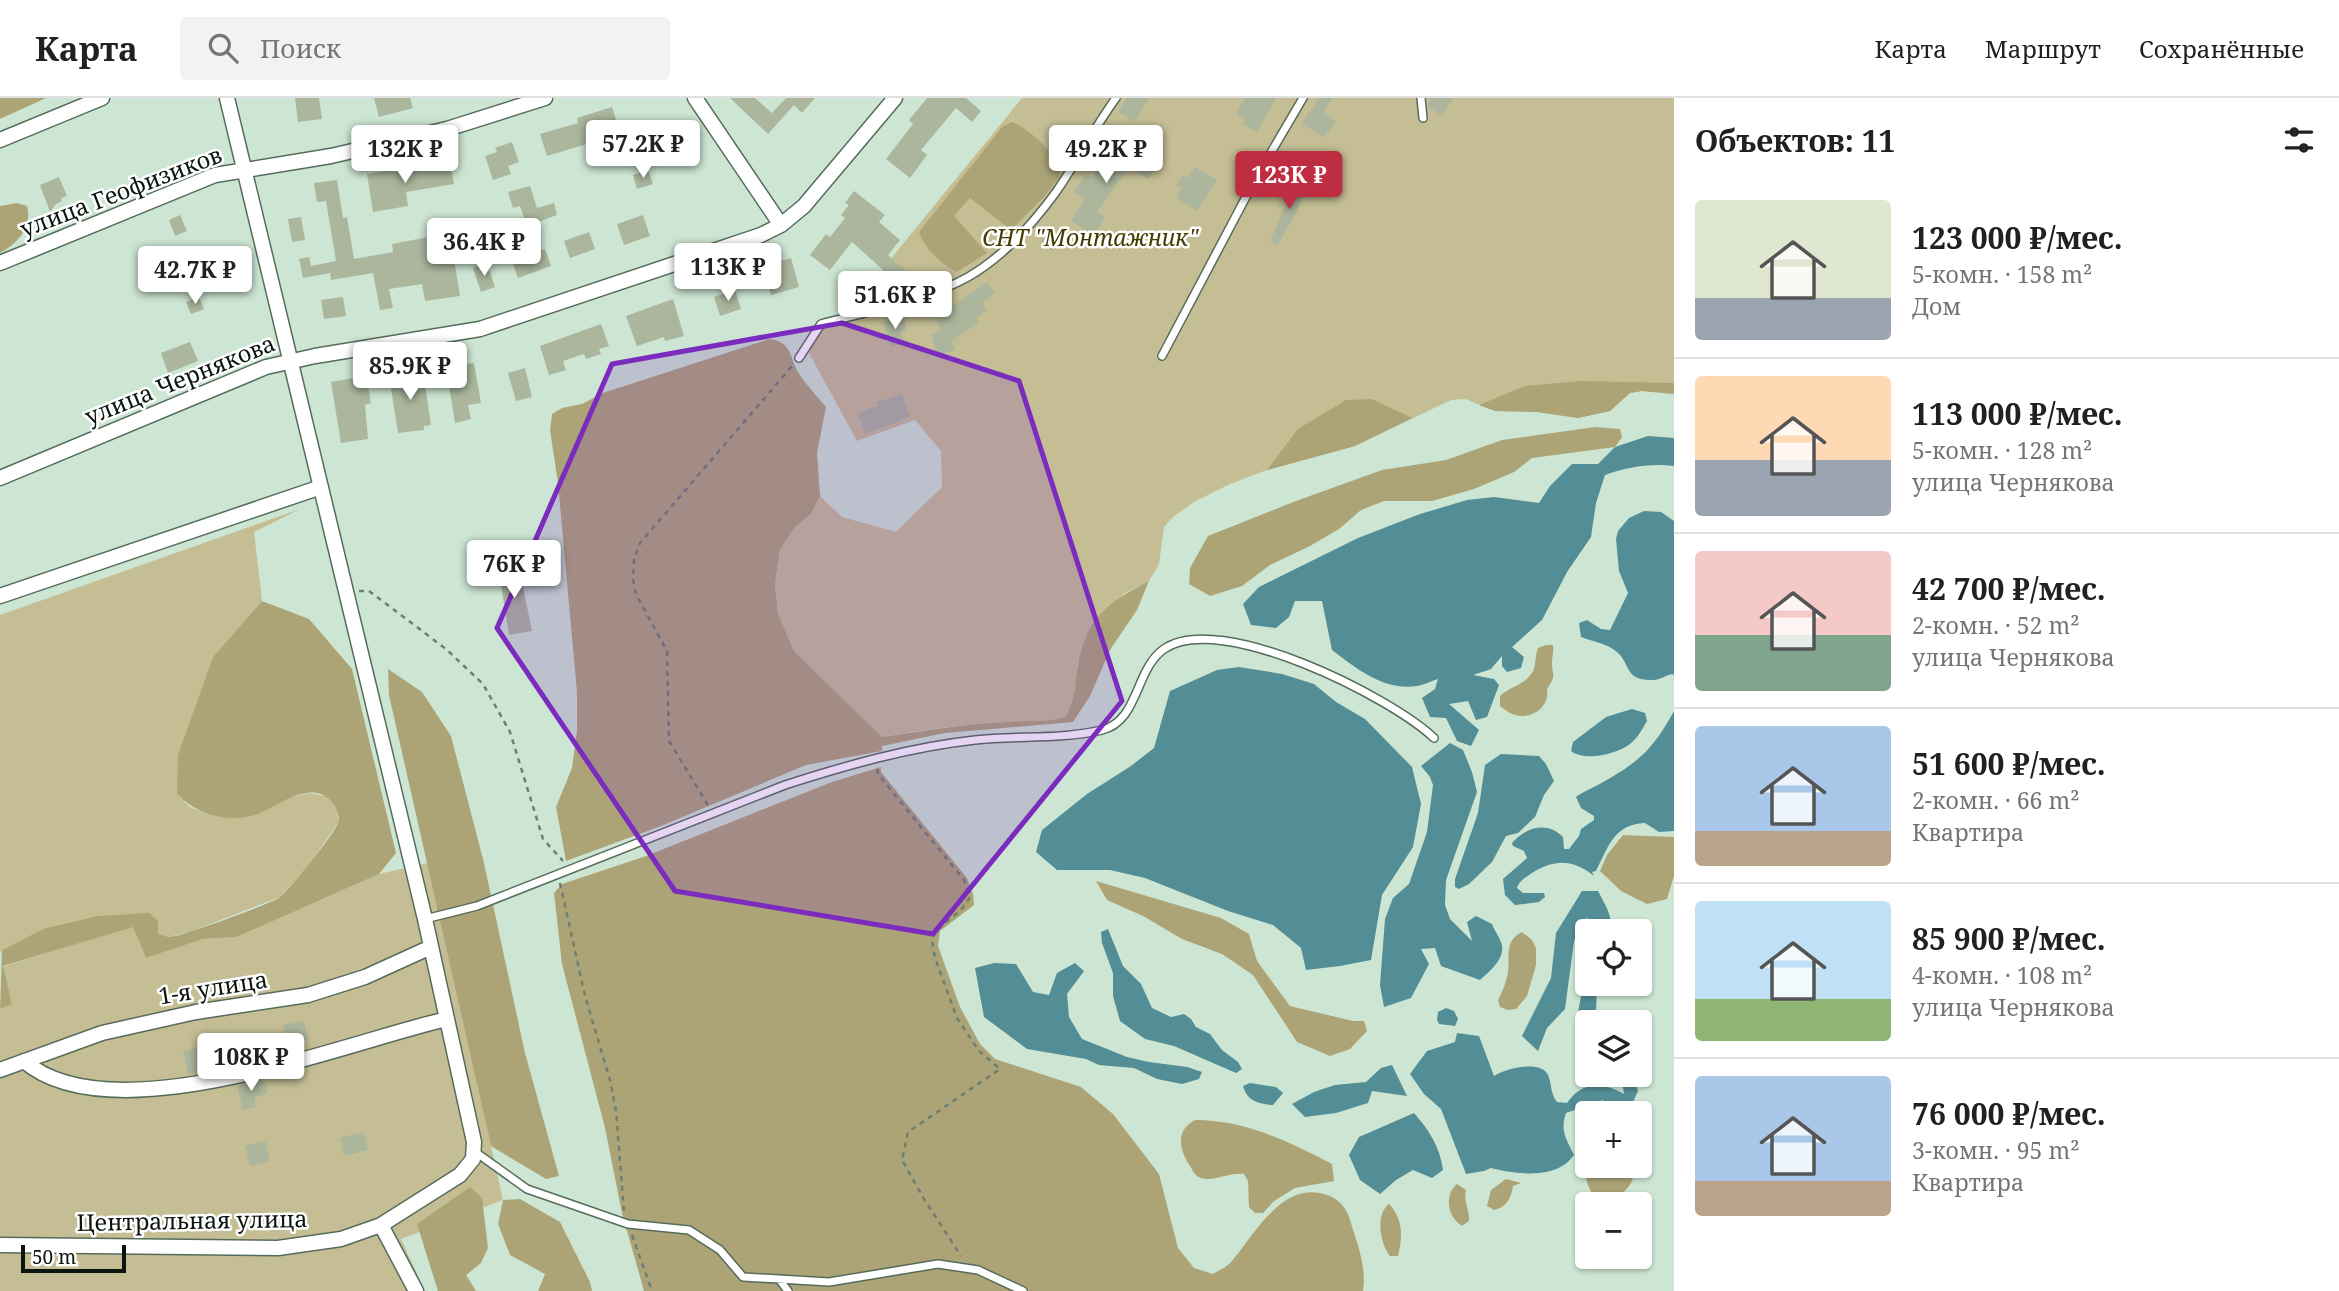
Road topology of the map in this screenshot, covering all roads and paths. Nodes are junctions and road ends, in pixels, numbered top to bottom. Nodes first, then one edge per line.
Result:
1 (102, 98) edge
2 (227, 98) edge
3 (545, 98) edge
4 (695, 98) edge
5 (895, 98) edge
6 (1116, 98) edge
7 (1303, 98) edge
8 (1421, 98) edge
9 (1423, 118) dead end
10 (0, 140) edge
11 (245, 170) junction
12 (781, 225) junction
13 (0, 263) edge
14 (1161, 356) dead end
15 (799, 358) joint
16 (291, 360) junction
17 (0, 478) edge
18 (320, 487) junction
19 (345, 590) junction
20 (0, 596) edge
21 (1434, 738) dead end
22 (874, 759) junction
23 (714, 814) junction
24 (569, 869) junction
25 (558, 873) junction
26 (425, 919) junction
27 (431, 947) junction
28 (447, 1019) junction
29 (24, 1061) junction
30 (0, 1070) edge
31 (474, 1151) junction
32 (628, 1224) junction
33 (381, 1225) junction
34 (0, 1245) edge
35 (982, 1272) junction
36 (779, 1279) junction
37 (416, 1291) edge
38 (652, 1291) edge
39 (788, 1291) edge
40 (1023, 1291) edge

1 - 10 street
2 - 11 street
3 - 11 street, улица Геофизиков
4 - 12 street
5 - 12 street, улица Чернякова
6 - 15 lane
7 - 14 lane
8 - 9 lane
11 - 13 street, улица Геофизиков
11 - 16 street
12 - 16 street, улица Чернякова
15 - 23 path
16 - 17 street, улица Чернякова
16 - 18 street
18 - 19 street
18 - 20 street
19 - 24 path
19 - 26 street
21 - 22 lane
22 - 23 lane
22 - 35 path
23 - 24 lane
24 - 25 lane
25 - 26 lane
25 - 32 path
26 - 27 street
27 - 28 street
27 - 29 street, 1-я улица
28 - 29 street
28 - 31 street
29 - 30 street, 1-я улица
31 - 32 lane
31 - 33 street, Центральная улица
32 - 36 lane
32 - 38 path
33 - 34 street, Центральная улица
33 - 37 street
35 - 36 lane
35 - 40 lane
36 - 39 lane

